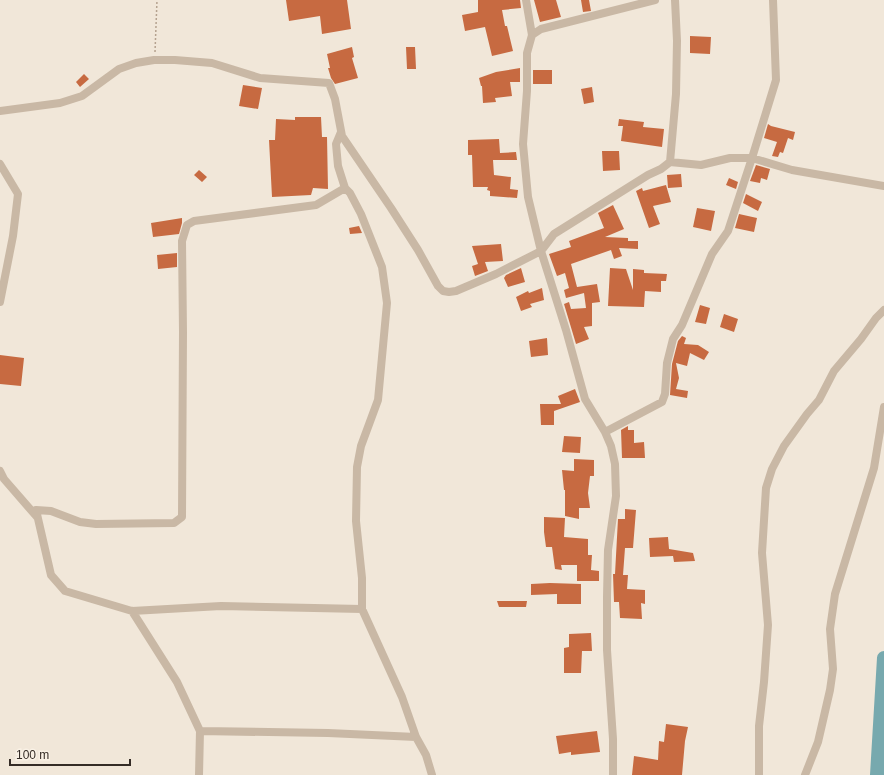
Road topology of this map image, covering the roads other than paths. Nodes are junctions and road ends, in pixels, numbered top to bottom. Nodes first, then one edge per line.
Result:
1 (526, 0) edge
2 (655, 0) edge
3 (675, 0) edge
4 (774, 0) edge
5 (532, 35) junction
6 (0, 111) edge
7 (341, 132) junction
8 (752, 158) junction
9 (670, 162) junction
10 (0, 164) edge
11 (884, 186) edge
12 (345, 188) junction
13 (541, 251) junction
14 (0, 302) edge
15 (884, 310) edge
16 (884, 406) edge
17 (605, 432) junction
18 (0, 471) edge
19 (39, 519) junction
20 (362, 609) junction
21 (132, 611) junction
22 (200, 731) junction
23 (416, 737) junction
24 (199, 775) edge
25 (432, 775) edge
26 (613, 775) edge
27 (759, 775) edge
28 (805, 775) edge

1 - 5 street
2 - 5 street
3 - 9 street
4 - 8 street
5 - 13 street
6 - 7 street
7 - 12 street
7 - 13 street
8 - 9 street
8 - 11 street
8 - 17 street
9 - 13 street
10 - 14 street
12 - 19 street
12 - 20 street
13 - 17 street
15 - 27 street
16 - 28 street
17 - 26 street
18 - 19 street
19 - 21 street
20 - 21 street
20 - 23 street
21 - 22 street
22 - 23 street
22 - 24 street
23 - 25 street

